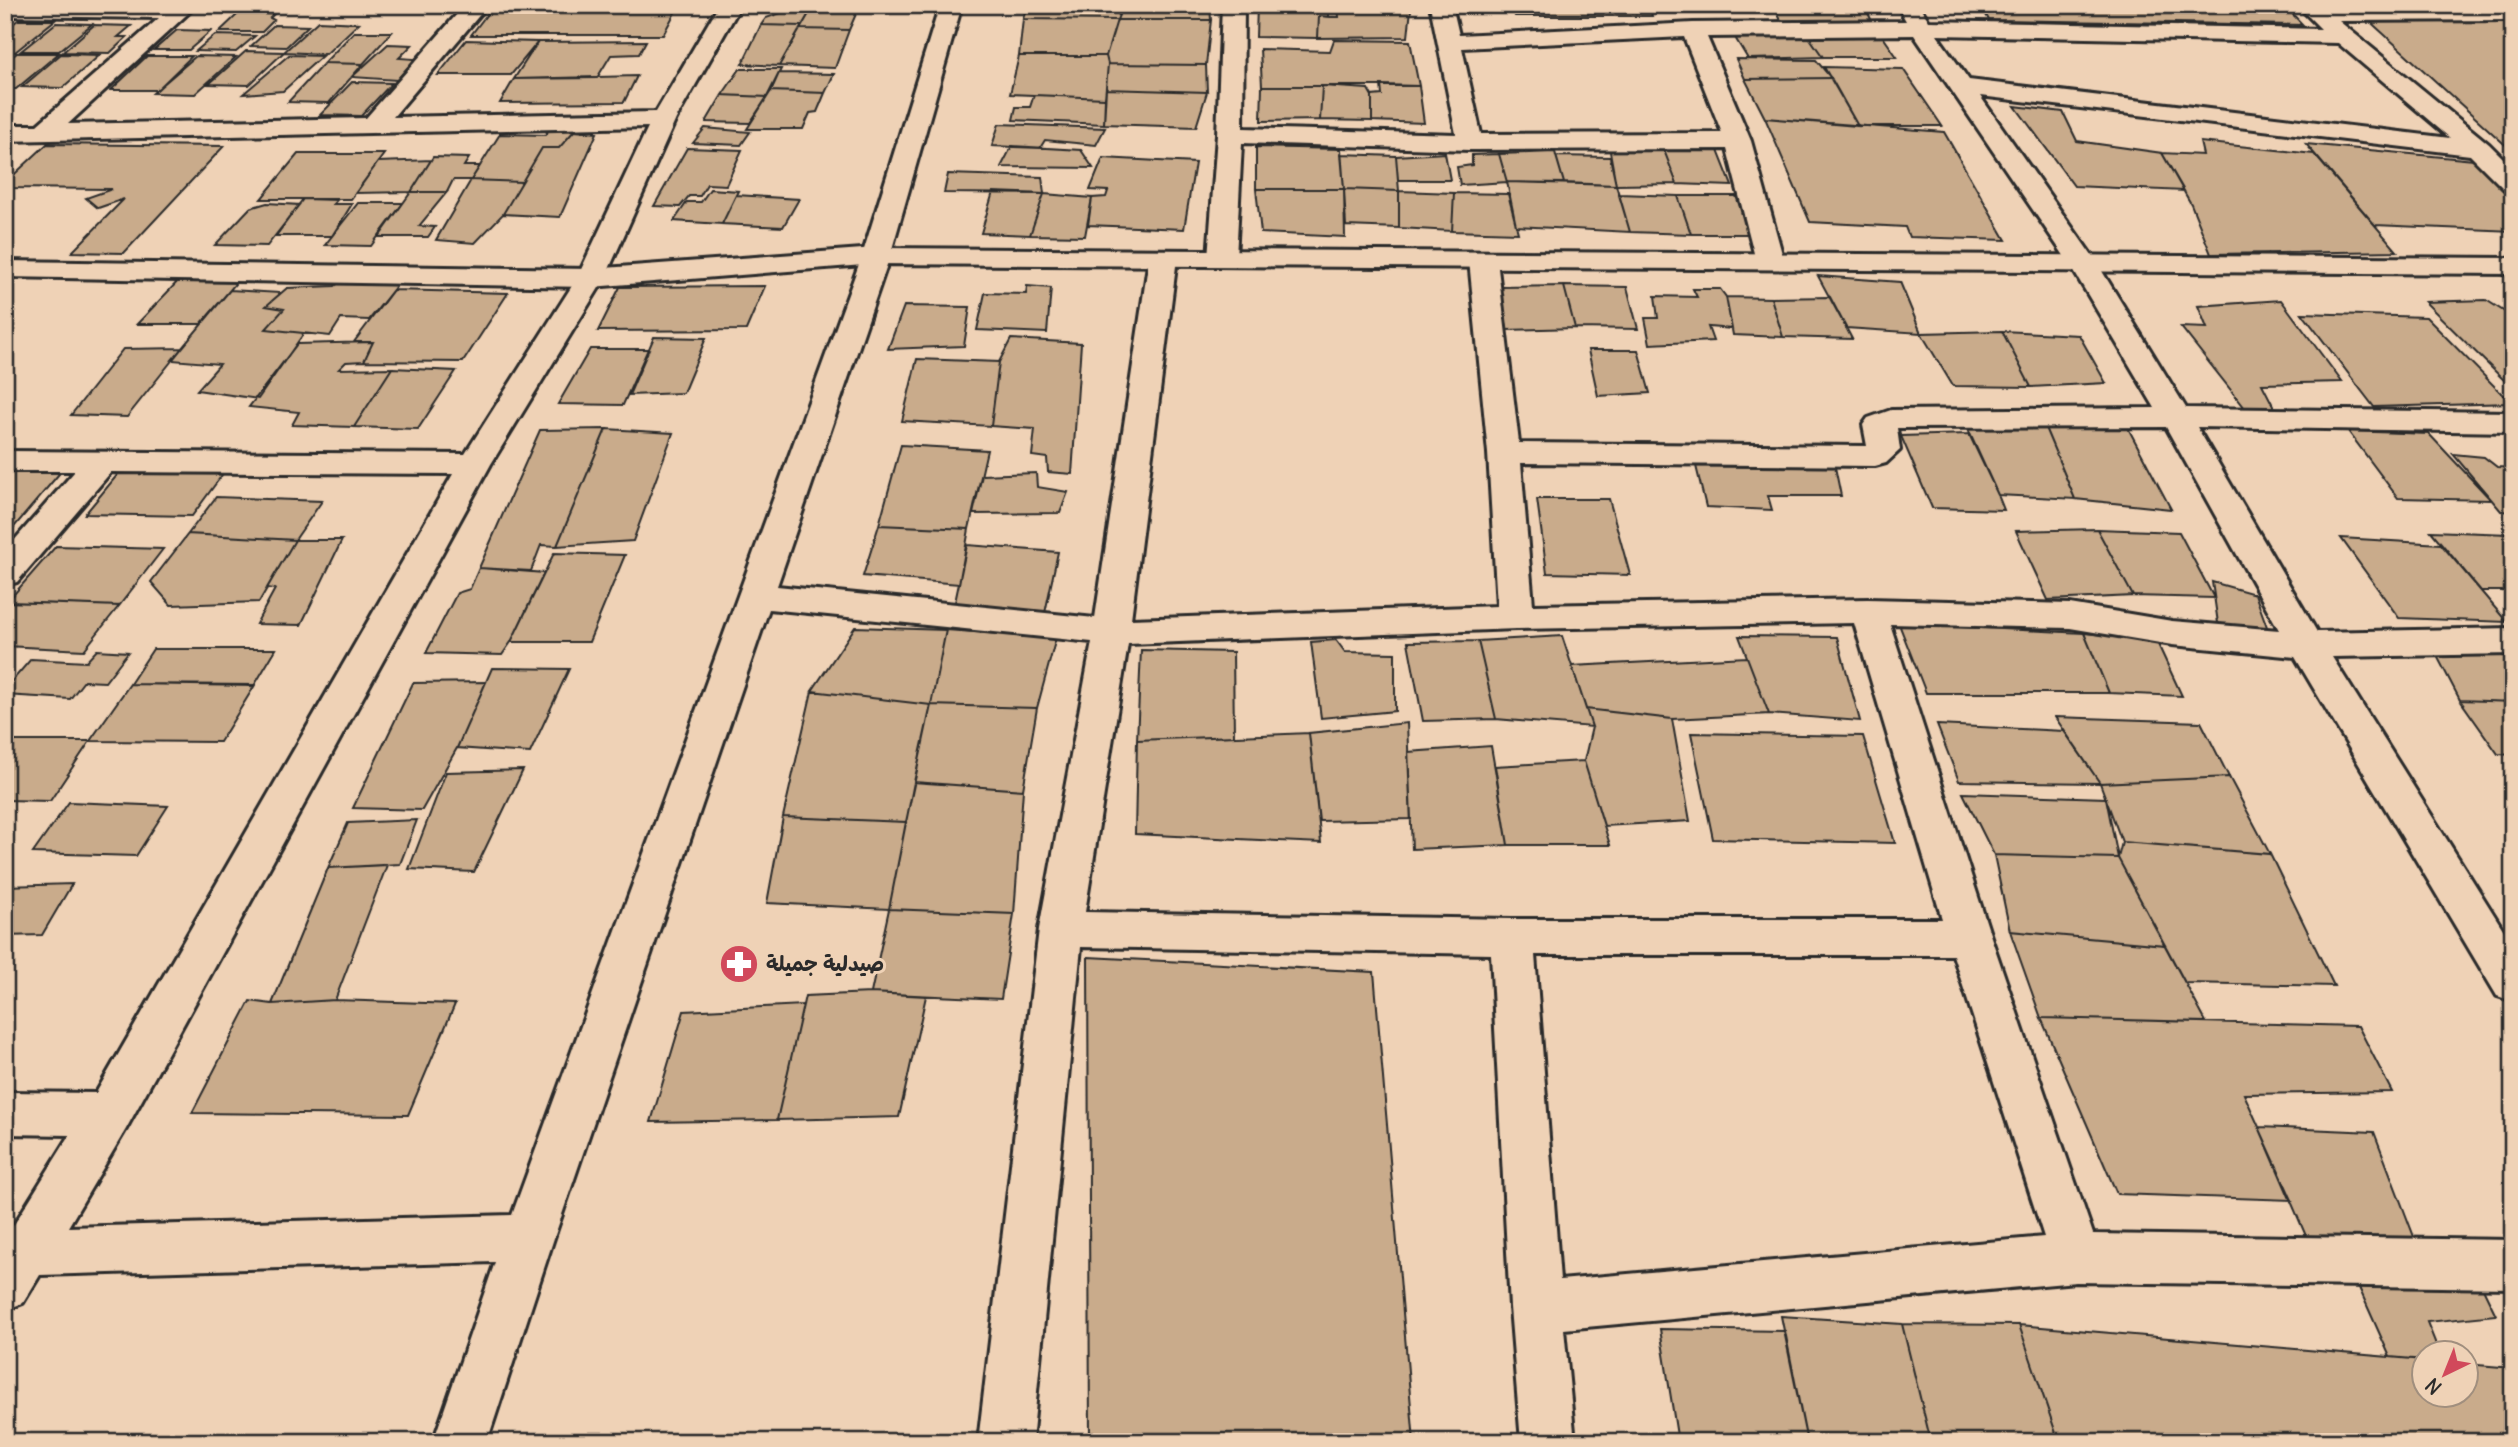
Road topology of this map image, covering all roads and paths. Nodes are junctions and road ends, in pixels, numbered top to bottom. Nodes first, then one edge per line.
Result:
1 (477, 5) edge
2 (730, 5) edge
3 (951, 5) edge
4 (1233, 5) edge
5 (1441, 5) edge
6 (182, 8) edge
7 (5, 9) edge
8 (2313, 10) edge
9 (2513, 13) edge
10 (1914, 17) edge
11 (1693, 30) junction
12 (2341, 36) junction
13 (1448, 42) junction
14 (1960, 86) junction
15 (664, 120) junction
16 (372, 126) junction
17 (5, 133) edge
18 (43, 133) junction
19 (1230, 135) junction
20 (1738, 141) junction
21 (1470, 142) junction
22 (2480, 149) junction
23 (2513, 183) edge
24 (876, 256) junction
25 (1163, 258) junction
26 (1223, 258) junction
27 (1483, 260) junction
28 (1770, 261) junction
29 (2083, 263) junction
30 (2513, 266) edge
31 (5, 270) edge
32 (591, 278) junction
33 (2176, 417) junction
34 (2513, 422) edge
35 (1504, 453) junction
36 (103, 460) junction
37 (5, 461) edge
38 (475, 464) junction
39 (5, 574) edge
40 (755, 596) junction
41 (1868, 611) junction
42 (1516, 617) junction
43 (1112, 632) junction
44 (2513, 641) edge
45 (2306, 645) junction
46 (1061, 929) junction
47 (1511, 937) junction
48 (1969, 937) junction
49 (2513, 983) edge
50 (5, 1113) edge
51 (110, 1114) junction
52 (529, 1238) junction
53 (2076, 1258) junction
54 (2513, 1264) edge
55 (15, 1269) edge
56 (1536, 1307) junction
57 (460, 1442) edge
58 (1005, 1442) edge
59 (1548, 1442) edge

1 - 16 street
2 - 15 street
3 - 24 street
4 - 19 street
5 - 13 street
6 - 7 street
6 - 18 street
8 - 9 street
8 - 12 street
10 - 11 street
10 - 12 street
10 - 14 street
11 - 13 street
11 - 20 street
12 - 22 street
13 - 21 street
14 - 22 street
14 - 29 street
15 - 16 street
15 - 32 street
16 - 18 street
17 - 18 street
19 - 21 street
19 - 26 street
20 - 21 street
20 - 28 street
22 - 23 street
24 - 25 street
24 - 32 street
24 - 40 street
25 - 26 street
25 - 43 street
26 - 27 street
27 - 28 street
27 - 35 street
28 - 29 street
29 - 30 street
29 - 33 street
31 - 32 street
32 - 38 street
33 - 34 street
33 - 35 street
33 - 45 street
35 - 42 street
36 - 37 street
36 - 38 street
36 - 39 street
38 - 51 street
40 - 43 street
40 - 52 street
41 - 42 street
41 - 45 street
41 - 48 street
42 - 43 street
43 - 46 street
44 - 45 street
45 - 49 street
46 - 47 street
46 - 58 street
47 - 48 street
47 - 56 street
48 - 53 street
50 - 51 street
51 - 55 street
52 - 55 street
52 - 57 street
53 - 54 street
53 - 56 street
56 - 59 street

